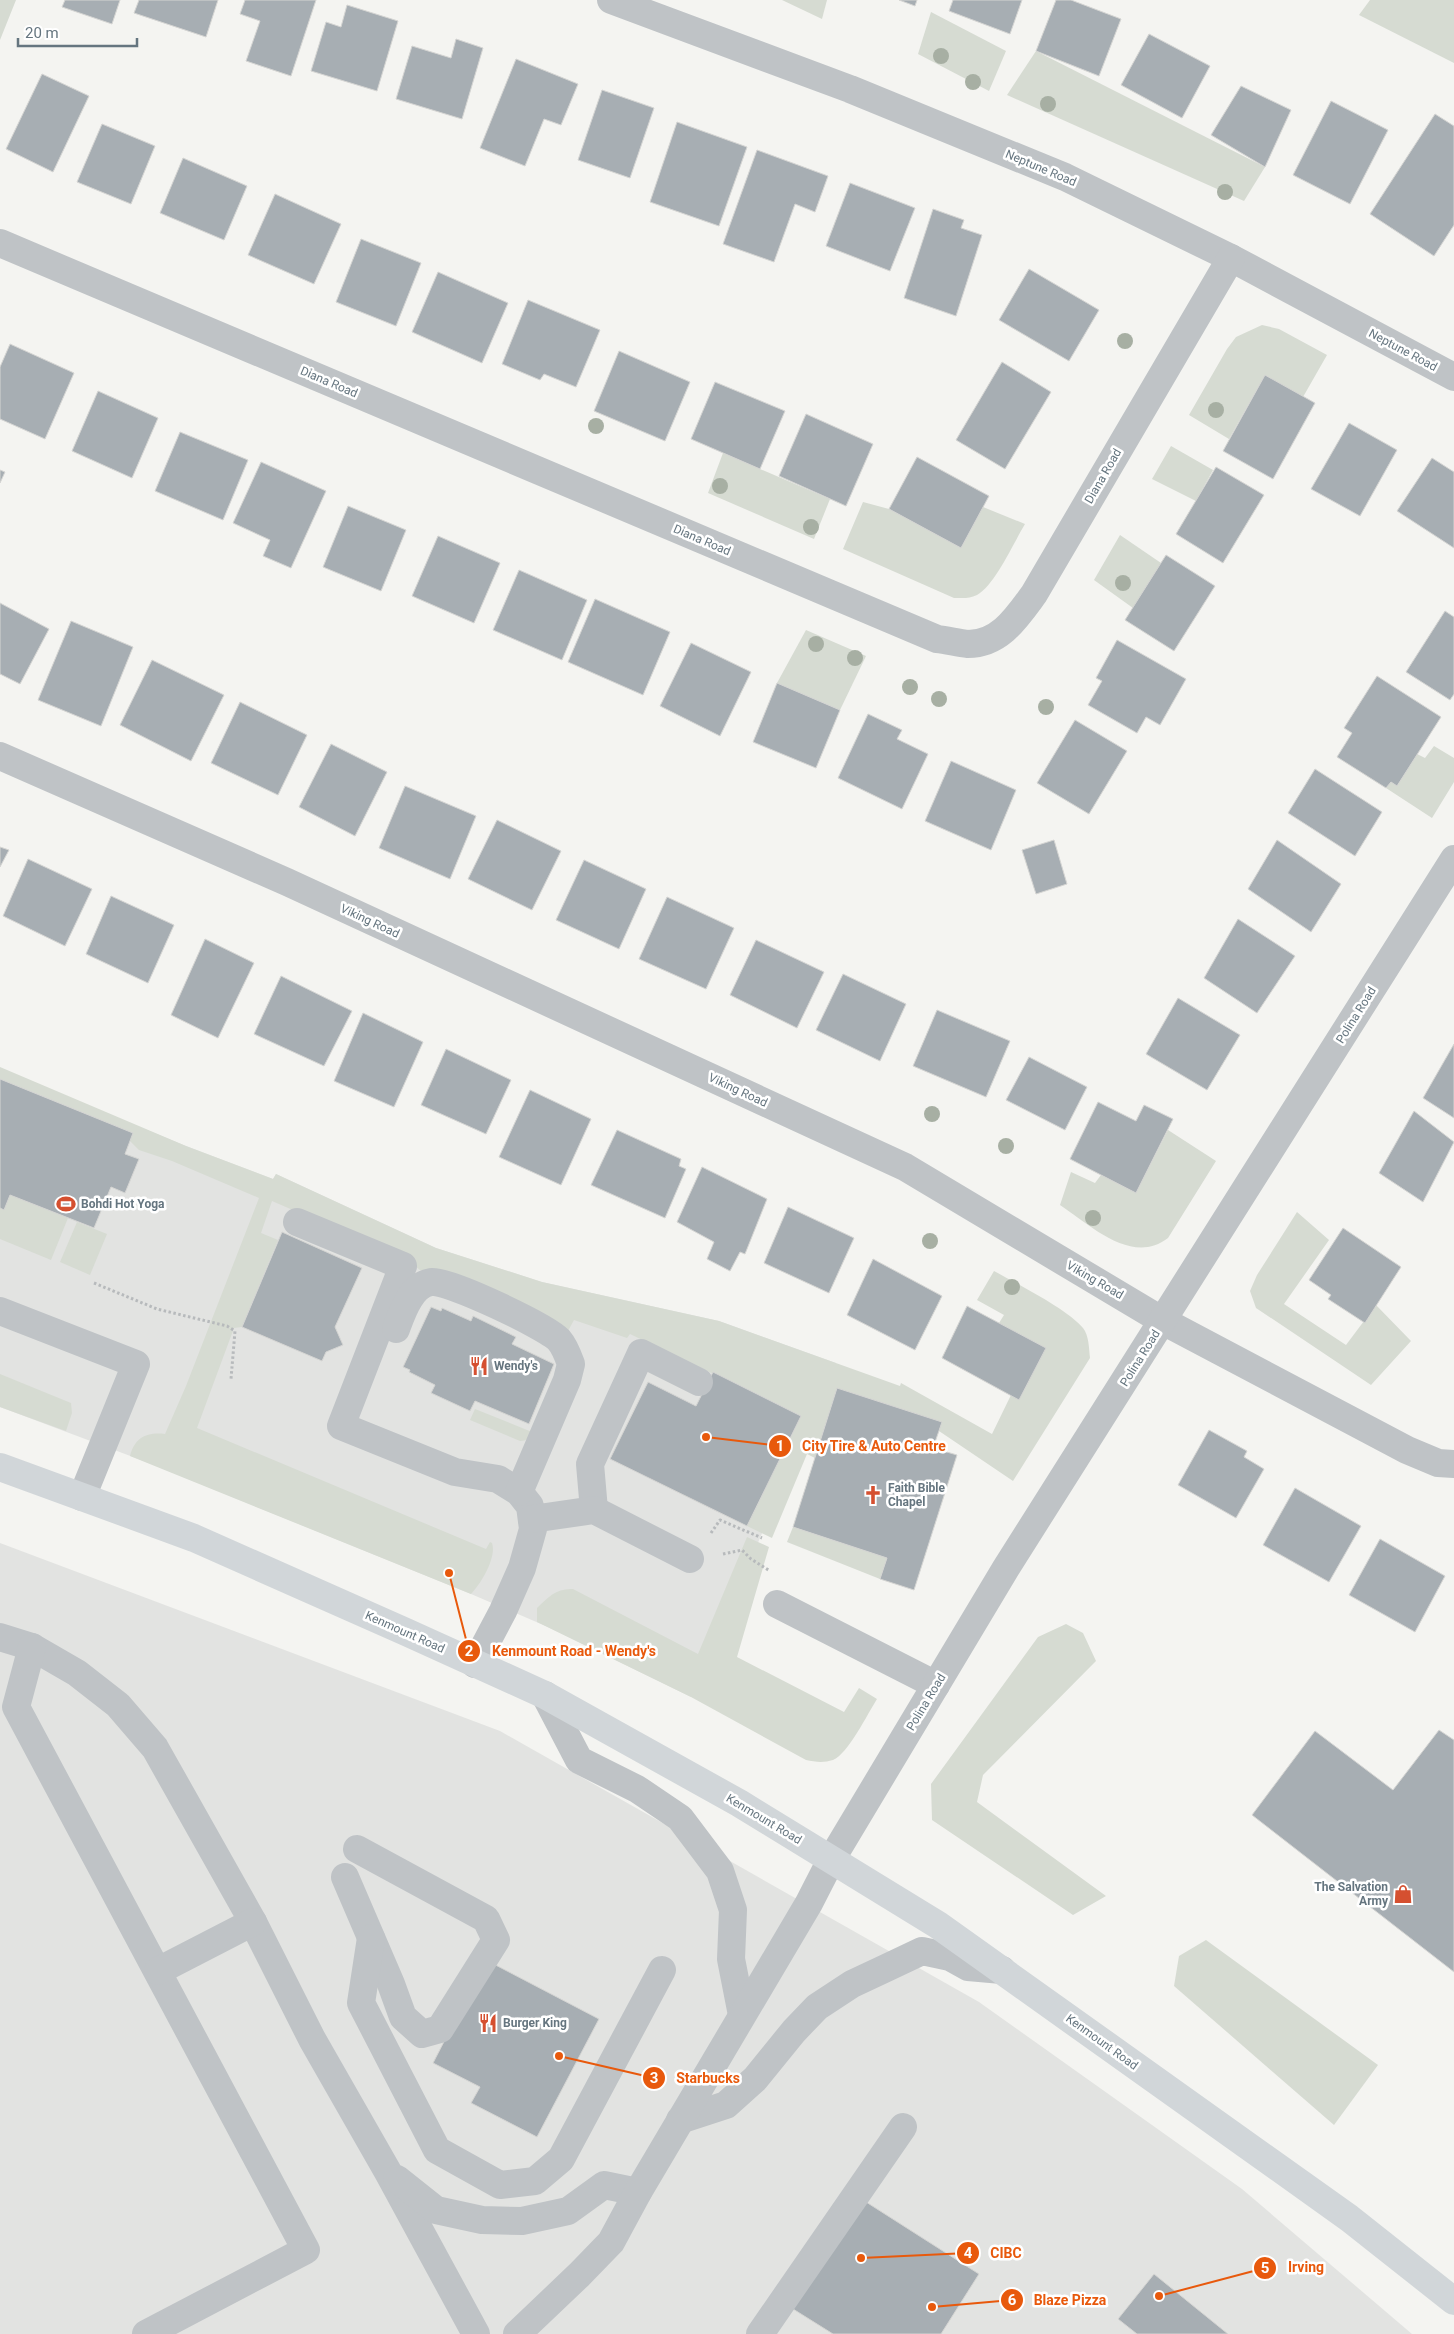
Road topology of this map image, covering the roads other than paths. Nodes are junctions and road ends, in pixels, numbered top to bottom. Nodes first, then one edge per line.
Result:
1 (610, 0) edge
2 (0, 243) edge
3 (1231, 258) junction
4 (1454, 377) edge
5 (0, 756) edge
6 (1454, 859) edge
7 (297, 1222) dead end
8 (0, 1311) edge
9 (1163, 1321) junction
10 (699, 1382) dead end
11 (357, 1433) junction
12 (1454, 1464) edge
13 (0, 1467) edge
14 (519, 1492) junction
15 (82, 1497) junction
16 (594, 1510) junction
17 (532, 1519) junction
18 (690, 1559) road end
19 (777, 1604) dead end
20 (0, 1637) edge
21 (32, 1647) junction
22 (475, 1664) junction
23 (936, 1685) junction
24 (545, 1695) junction
25 (357, 1849) dead end
26 (831, 1860) junction
27 (344, 1877) dead end
28 (253, 1922) junction
29 (371, 1938) junction
30 (662, 1970) dead end
31 (1002, 1970) junction
32 (158, 1971) junction
33 (742, 2015) junction
34 (680, 2120) junction
35 (903, 2128) dead end
36 (388, 2172) junction
37 (638, 2192) junction
38 (1454, 2301) edge
39 (146, 2334) edge
40 (476, 2334) edge
41 (516, 2334) edge
42 (760, 2334) edge

1 - 3 street, Neptune Road
2 - 3 street, Diana Road
3 - 4 street, Neptune Road
5 - 9 street, Viking Road
6 - 9 street, Polina Road
7 - 11 street
8 - 15 street
9 - 12 street, Viking Road
9 - 23 street, Polina Road
10 - 16 street
11 - 14 street
11 - 14 street
13 - 15 main road, Kenmount Road
14 - 17 street
15 - 22 main road, Kenmount Road
16 - 17 street
16 - 18 street
17 - 22 street
19 - 23 street
20 - 21 street
21 - 28 street
21 - 32 street
22 - 24 main road, Kenmount Road
23 - 26 street, Polina Road
24 - 26 main road, Kenmount Road
24 - 33 street
25 - 29 street
26 - 31 main road, Kenmount Road
26 - 33 street, Polina Road
27 - 29 street
28 - 32 street
28 - 36 street
29 - 30 street
31 - 34 street
31 - 38 main road, Kenmount Road
32 - 39 street
33 - 34 street, Polina Road
34 - 37 street, Polina Road
35 - 42 street
36 - 37 street
36 - 40 street
37 - 41 street, Polina Road

